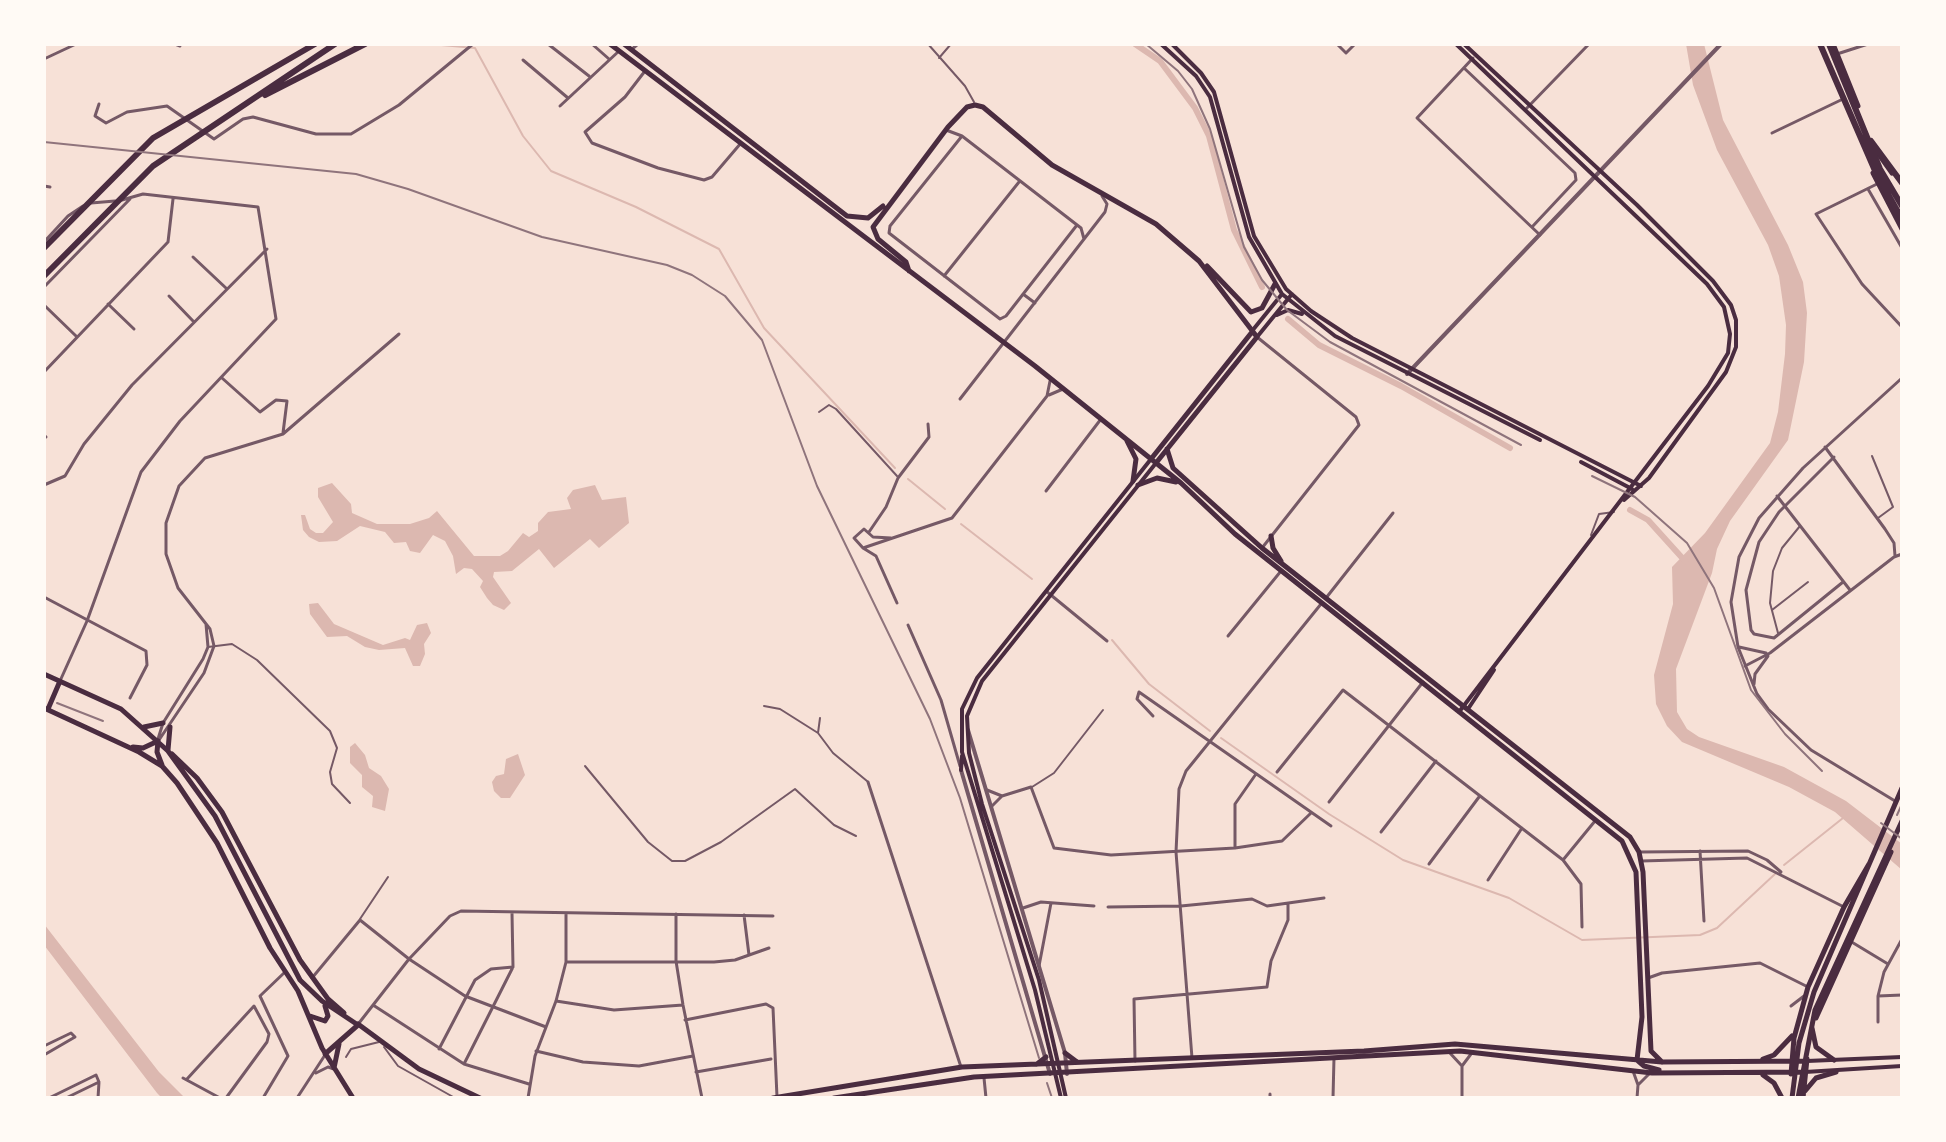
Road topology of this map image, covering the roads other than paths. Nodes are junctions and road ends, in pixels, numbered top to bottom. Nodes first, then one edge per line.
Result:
1 (76, 44) edge
2 (315, 44) edge
3 (335, 44) edge
4 (365, 44) edge
5 (548, 44) edge
6 (592, 44) edge
7 (610, 44) edge
8 (638, 44) edge
9 (928, 44) edge
10 (951, 44) edge
11 (1161, 44) edge
12 (1172, 44) edge
13 (1337, 44) edge
14 (1355, 44) edge
15 (1456, 44) edge
16 (1464, 44) edge
17 (1589, 44) edge
18 (1721, 44) edge
19 (1820, 44) edge
20 (1831, 44) edge
21 (1868, 44) edge
22 (472, 45) edge
23 (624, 45) edge
24 (631, 50) junction
25 (619, 51) junction
26 (1837, 54) junction
27 (1474, 57) junction
28 (939, 58) junction
29 (44, 59) edge
30 (609, 59) junction
31 (523, 60) dead end
32 (1464, 68) junction
33 (645, 71) junction
34 (590, 77) junction
35 (568, 98) junction
36 (1843, 99) junction
37 (99, 104) dead end
38 (975, 105) junction
39 (1530, 105) junction
40 (560, 106) dead end
41 (1525, 110) junction
42 (234, 112) junction
43 (1542, 126) junction
44 (946, 130) junction
45 (1864, 131) junction
46 (1772, 133) dead end
47 (1534, 135) junction
48 (962, 136) junction
49 (741, 143) junction
50 (1601, 171) junction
51 (1596, 177) junction
52 (1019, 181) junction
53 (1877, 184) junction
54 (1902, 185) edge
55 (44, 186) edge
56 (901, 186) junction
57 (50, 187) dead end
58 (1868, 189) junction
59 (1098, 190) junction
60 (893, 197) junction
61 (130, 199) junction
62 (173, 199) junction
63 (1557, 200) junction
64 (908, 203) junction
65 (1902, 206) edge
66 (1565, 208) junction
67 (1077, 225) junction
68 (1902, 225) edge
69 (1532, 227) junction
70 (1540, 235) junction
71 (1895, 235) junction
72 (1084, 239) junction
73 (44, 245) edge
74 (1902, 248) edge
75 (267, 249) junction
76 (193, 257) dead end
77 (1199, 261) junction
78 (910, 272) junction
79 (44, 276) edge
80 (944, 276) junction
81 (1275, 284) junction
82 (44, 287) edge
83 (227, 289) junction
84 (1023, 294) junction
85 (1285, 294) junction
86 (169, 296) dead end
87 (1035, 303) junction
88 (108, 304) junction
89 (44, 305) edge
90 (1304, 315) junction
91 (1272, 319) junction
92 (194, 322) junction
93 (1902, 327) edge
94 (134, 329) dead end
95 (1252, 332) junction
96 (399, 334) dead end
97 (77, 337) junction
98 (1257, 337) junction
99 (1003, 344) junction
100 (1412, 368) junction
101 (44, 372) edge
102 (1407, 374) junction
103 (1049, 377) junction
104 (222, 378) junction
105 (1902, 378) edge
106 (1063, 389) junction
107 (960, 399) dead end
108 (1043, 401) junction
109 (819, 412) dead end
110 (1101, 419) junction
111 (928, 424) dead end
112 (283, 434) junction
113 (1669, 438) junction
114 (1126, 439) junction
115 (1540, 440) dead end
116 (1676, 442) junction
117 (1825, 447) junction
118 (1167, 449) junction
119 (1872, 456) dead end
120 (1834, 457) junction
121 (1153, 461) junction
122 (1581, 462) dead end
123 (898, 478) junction
124 (1136, 483) junction
125 (1181, 483) junction
126 (1638, 484) junction
127 (44, 485) edge
128 (1633, 490) junction
129 (1046, 491) dead end
130 (1777, 496) junction
131 (1785, 505) junction
132 (1614, 512) junction
133 (1393, 513) dead end
134 (1877, 518) junction
135 (1800, 526) junction
136 (868, 531) junction
137 (1271, 536) junction
138 (891, 538) junction
139 (1590, 544) junction
140 (863, 548) junction
141 (1262, 548) junction
142 (1902, 554) edge
143 (1895, 556) junction
144 (1282, 563) junction
145 (1281, 571) junction
146 (1808, 582) dead end
147 (1843, 582) junction
148 (1850, 590) junction
149 (1048, 593) junction
150 (44, 597) edge
151 (1326, 598) junction
152 (897, 603) dead end
153 (1322, 604) junction
154 (1771, 611) junction
155 (87, 621) junction
156 (206, 624) junction
157 (908, 625) dead end
158 (1778, 634) junction
159 (1228, 636) dead end
160 (1107, 641) dead end
161 (214, 646) junction
162 (208, 647) junction
163 (1738, 647) junction
164 (1770, 653) junction
165 (1745, 666) junction
166 (44, 674) edge
167 (60, 681) junction
168 (1423, 682) junction
169 (1753, 686) junction
170 (130, 698) dead end
171 (764, 706) dead end
172 (46, 708) edge
173 (1103, 710) dead end
174 (1463, 711) junction
175 (1153, 716) dead end
176 (820, 718) dead end
177 (163, 723) junction
178 (1389, 725) junction
179 (143, 727) junction
180 (170, 727) junction
181 (967, 728) junction
182 (818, 733) junction
183 (158, 741) junction
184 (1210, 741) junction
185 (126, 747) junction
186 (168, 751) junction
187 (962, 752) junction
188 (1436, 761) junction
189 (162, 766) junction
190 (585, 766) dead end
191 (961, 770) junction
192 (1277, 772) dead end
193 (1256, 774) junction
194 (868, 782) joint
195 (1031, 787) junction
196 (1902, 788) edge
197 (985, 789) junction
198 (1480, 795) junction
199 (1002, 796) junction
200 (1329, 802) dead end
201 (1896, 802) junction
202 (350, 803) dead end
203 (990, 808) junction
204 (1311, 813) junction
205 (1595, 821) junction
206 (1902, 821) edge
207 (1331, 826) dead end
208 (1522, 828) junction
209 (1381, 832) dead end
210 (856, 836) dead end
211 (1235, 848) junction
212 (1700, 851) junction
213 (1176, 852) junction
214 (1639, 852) junction
215 (1701, 857) junction
216 (1874, 857) junction
217 (1563, 860) junction
218 (1641, 861) junction
219 (1886, 862) junction
220 (1429, 864) dead end
221 (1781, 872) junction
222 (388, 877) dead end
223 (1488, 880) dead end
224 (1324, 898) dead end
225 (1051, 903) junction
226 (1288, 904) junction
227 (1094, 906) dead end
228 (1181, 906) junction
229 (1108, 907) dead end
230 (1844, 907) junction
231 (1022, 909) junction
232 (512, 913) junction
233 (566, 913) junction
234 (676, 914) junction
235 (744, 915) junction
236 (773, 916) dead end
237 (360, 920) junction
238 (1704, 921) dead end
239 (1582, 927) dead end
240 (1642, 931) junction
241 (1902, 939) edge
242 (1850, 941) junction
243 (1643, 944) junction
244 (769, 948) dead end
245 (749, 955) junction
246 (409, 959) junction
247 (676, 961) junction
248 (566, 962) junction
249 (1888, 964) junction
250 (1039, 966) junction
251 (513, 967) junction
252 (1020, 970) junction
253 (285, 972) junction
254 (312, 979) junction
255 (1647, 979) junction
256 (1807, 990) junction
257 (1187, 993) junction
258 (1902, 995) edge
259 (465, 996) junction
260 (1878, 996) junction
261 (320, 999) junction
262 (556, 1001) junction
263 (373, 1005) junction
264 (683, 1005) junction
265 (1791, 1006) dead end
266 (492, 1008) junction
267 (1052, 1009) junction
268 (307, 1013) junction
269 (1034, 1013) junction
270 (685, 1020) junction
271 (1878, 1022) dead end
272 (358, 1025) junction
273 (546, 1027) junction
274 (1812, 1027) junction
275 (1796, 1028) junction
276 (341, 1040) junction
277 (382, 1044) junction
278 (44, 1046) edge
279 (439, 1050) junction
280 (536, 1051) junction
281 (1479, 1051) junction
282 (1449, 1052) junction
283 (1065, 1053) junction
284 (325, 1054) junction
285 (44, 1055) edge
286 (693, 1056) junction
287 (346, 1057) dead end
288 (1046, 1057) junction
289 (1902, 1057) edge
290 (1334, 1058) junction
291 (773, 1059) junction
292 (1192, 1059) junction
293 (1637, 1060) junction
294 (1834, 1060) junction
295 (1135, 1061) junction
296 (1792, 1061) junction
297 (1807, 1061) junction
298 (1662, 1062) junction
299 (1753, 1062) junction
300 (464, 1064) junction
301 (1048, 1064) junction
302 (1065, 1064) junction
303 (1080, 1064) junction
304 (1032, 1066) junction
305 (1462, 1066) junction
306 (1902, 1066) edge
307 (962, 1067) junction
308 (1629, 1068) junction
309 (334, 1069) junction
310 (696, 1072) junction
311 (1668, 1072) junction
312 (1805, 1072) junction
313 (1836, 1072) junction
314 (316, 1073) junction
315 (1652, 1073) junction
316 (1757, 1073) junction
317 (1050, 1074) junction
318 (1067, 1074) junction
319 (1791, 1074) junction
320 (983, 1076) junction
321 (99, 1082) junction
322 (529, 1084) junction
323 (1638, 1085) junction
324 (526, 1096) edge
325 (1802, 1097) edge
326 (49, 1098) edge
327 (66, 1098) edge
328 (98, 1098) edge
329 (220, 1098) edge
330 (226, 1098) edge
331 (263, 1098) edge
332 (297, 1098) edge
333 (353, 1098) edge
334 (455, 1098) edge
335 (480, 1098) edge
336 (702, 1098) edge
337 (775, 1098) edge
338 (834, 1098) edge
339 (986, 1098) edge
340 (1064, 1098) edge
341 (1333, 1098) edge
342 (1462, 1098) edge
343 (1637, 1098) edge
344 (1783, 1098) edge
345 (1792, 1098) edge

1 - 29 street
2 - 73 highway
3 - 42 highway
4 - 42 highway
5 - 34 street
6 - 30 street
7 - 25 main road
8 - 24 street
9 - 28 lane
10 - 28 lane
11 - 81 main road
12 - 85 main road
13 - 14 street
15 - 27 main road
16 - 27 main road
17 - 39 street
18 - 50 street
19 - 36 main road
19 - 68 highway
20 - 26 main road
20 - 45 highway
21 - 26 street
22 - 37 street
23 - 24 main road
24 - 60 main road
25 - 30 street
25 - 33 main road
26 - 54 main road
27 - 32 street
27 - 39 main road
27 - 41 main road
28 - 38 lane
30 - 34 street
31 - 35 street
32 - 47 street
32 - 69 street
33 - 49 main road
33 - 49 street
34 - 35 street
35 - 40 street
36 - 46 street
36 - 53 main road
38 - 44 main road
38 - 59 main road
39 - 41 street
39 - 50 main road
41 - 43 main road
42 - 79 highway
43 - 47 street
43 - 51 main road
44 - 48 street
44 - 56 main road
45 - 54 highway
45 - 65 highway
47 - 63 street
48 - 52 street
48 - 64 street
49 - 78 main road
50 - 51 street
50 - 116 main road
51 - 66 street
51 - 113 main road
52 - 67 street
52 - 80 street
53 - 58 street
53 - 68 main road
55 - 57 street
56 - 60 main road
56 - 64 street
58 - 71 street
58 - 93 street
59 - 72 street
59 - 77 main road
60 - 78 main road
61 - 62 street
61 - 73 street
61 - 82 street
62 - 75 street
62 - 88 street
63 - 66 street
63 - 69 street
64 - 80 street
66 - 70 street
67 - 72 street
67 - 84 street
68 - 71 lane
69 - 70 street
70 - 100 street
71 - 74 street
72 - 87 street
75 - 83 street
75 - 104 street
76 - 83 street
77 - 81 main road
77 - 95 main road
78 - 99 main road
80 - 84 street
81 - 85 main road
83 - 92 street
84 - 87 street
85 - 90 main road
85 - 91 main road
85 - 95 main road
85 - 100 main road
86 - 92 street
87 - 99 street
88 - 94 street
88 - 97 street
89 - 97 street
90 - 91 main road
90 - 102 main road
91 - 98 main road
92 - 127 street
95 - 98 main road
95 - 121 main road
96 - 112 street
97 - 101 street
98 - 118 main road
98 - 137 street
99 - 103 main road
99 - 107 street
100 - 102 street
100 - 126 main road
102 - 115 main road
103 - 106 main road
103 - 108 street
104 - 112 street
104 - 155 street
105 - 117 street
106 - 108 street
106 - 110 main road
108 - 138 street
109 - 123 lane
110 - 114 main road
110 - 129 street
111 - 123 street
112 - 156 street
113 - 116 main road
113 - 126 main road
114 - 121 main road
114 - 124 main road
116 - 126 main road
117 - 120 street
117 - 130 street
118 - 121 main road
118 - 141 main road
119 - 134 lane
120 - 131 street
120 - 134 street
121 - 124 main road
121 - 125 main road
122 - 128 main road
123 - 136 street
124 - 125 main road
124 - 149 main road
125 - 145 main road
126 - 128 main road
128 - 132 main road
130 - 131 street
130 - 163 street
131 - 135 street
131 - 158 street
132 - 139 main road
132 - 139 lane
133 - 151 street
134 - 143 street
135 - 147 street
135 - 154 lane
136 - 138 street
136 - 140 street
137 - 141 street
137 - 144 main road
138 - 140 street
139 - 174 main road
140 - 152 street
141 - 144 main road
142 - 143 street
143 - 148 street
144 - 151 main road
145 - 153 main road
145 - 159 street
146 - 154 lane
147 - 148 street
147 - 158 street
148 - 164 street
149 - 160 street
149 - 181 main road
149 - 187 main road
150 - 155 street
151 - 153 street
151 - 174 main road
153 - 168 main road
153 - 184 street
154 - 158 lane
155 - 167 street
155 - 170 street
156 - 161 street
156 - 162 street
157 - 191 street
161 - 162 lane
161 - 180 street
161 - 202 lane
162 - 177 street
163 - 164 street
163 - 165 street
164 - 165 street
164 - 169 street
165 - 169 street
166 - 167 main road
167 - 172 main road
167 - 179 main road
168 - 174 main road
168 - 178 street
169 - 201 street
171 - 182 lane
172 - 185 main road
173 - 195 lane
174 - 205 main road
174 - 214 main road
175 - 184 street
176 - 182 lane
177 - 179 main road
177 - 183 street
178 - 188 street
178 - 192 street
178 - 200 street
179 - 183 main road
180 - 183 street
180 - 186 main road
181 - 197 street
181 - 340 main road
182 - 194 lane
183 - 185 main road
183 - 186 main road
183 - 189 main road
184 - 193 street
184 - 213 street
185 - 189 main road
186 - 254 main road
186 - 261 main road
187 - 191 main road
187 - 340 main road
188 - 198 street
188 - 209 street
189 - 253 main road
190 - 210 lane
191 - 252 street
193 - 204 street
193 - 211 street
194 - 307 street
195 - 199 street
195 - 213 street
196 - 201 main road
197 - 199 street
197 - 203 street
198 - 208 street
198 - 220 street
199 - 203 street
201 - 216 main road
203 - 231 street
204 - 207 street
204 - 211 street
205 - 217 street
205 - 240 main road
206 - 219 main road
208 - 217 street
208 - 223 street
211 - 213 street
212 - 214 street
212 - 215 street
212 - 221 street
213 - 228 street
214 - 218 main road
215 - 218 street
215 - 221 street
215 - 238 street
216 - 230 main road
216 - 345 main road
217 - 239 street
218 - 240 main road
219 - 242 main road
219 - 325 main road
221 - 230 street
222 - 237 lane
224 - 226 street
225 - 227 street
225 - 231 street
225 - 250 street
226 - 228 street
226 - 257 street
228 - 229 street
228 - 257 street
230 - 256 main road
231 - 250 street
232 - 233 street
232 - 246 street
232 - 251 street
233 - 234 street
233 - 248 street
234 - 235 street
234 - 247 street
235 - 236 street
235 - 245 street
237 - 246 street
237 - 254 street
240 - 243 main road
241 - 249 street
242 - 249 street
242 - 274 main road
243 - 255 main road
243 - 293 main road
244 - 245 street
245 - 247 street
246 - 259 street
246 - 263 street
247 - 248 street
247 - 264 street
248 - 262 street
249 - 260 street
250 - 252 street
250 - 267 street
251 - 259 street
251 - 266 street
252 - 269 street
253 - 268 main road
253 - 331 street
254 - 272 main road
255 - 256 street
255 - 298 main road
256 - 265 street
256 - 275 main road
257 - 292 street
257 - 295 street
258 - 260 street
259 - 266 street
259 - 279 street
260 - 271 street
261 - 268 main road
261 - 272 main road
262 - 264 street
262 - 273 street
263 - 272 street
263 - 279 street
264 - 270 street
266 - 273 street
266 - 300 street
267 - 269 street
267 - 283 street
268 - 284 main road
269 - 288 street
270 - 286 street
270 - 291 street
272 - 276 main road
272 - 277 main road
273 - 280 street
274 - 275 main road
274 - 294 main road
274 - 297 main road
275 - 296 main road
275 - 299 main road
276 - 284 main road
276 - 309 main road
277 - 287 lane
277 - 334 lane
277 - 335 main road
278 - 285 street
279 - 300 street
280 - 286 street
280 - 322 street
281 - 282 main road
281 - 305 street
281 - 308 main road
282 - 290 main road
282 - 305 street
283 - 302 street
283 - 303 main road
284 - 309 main road
284 - 314 street
286 - 310 street
288 - 301 street
288 - 304 main road
289 - 294 main road
290 - 318 main road
290 - 341 street
291 - 310 street
291 - 337 street
292 - 293 main road
292 - 295 main road
293 - 298 main road
293 - 311 main road
294 - 297 main road
295 - 303 main road
296 - 297 main road
296 - 299 main road
296 - 319 main road
297 - 312 main road
298 - 299 main road
300 - 322 street
301 - 302 main road
301 - 304 main road
301 - 317 street
302 - 303 main road
302 - 318 street
304 - 307 main road
305 - 342 street
306 - 313 main road
307 - 337 main road
308 - 315 main road
308 - 323 street
309 - 314 street
309 - 333 main road
310 - 336 street
311 - 315 main road
311 - 316 main road
312 - 313 main road
312 - 319 main road
312 - 325 main road
313 - 325 main road
314 - 332 street
315 - 323 street
316 - 319 main road
316 - 344 main road
317 - 318 main road
317 - 320 main road
320 - 338 main road
320 - 339 street
321 - 326 street
321 - 327 street
321 - 328 street
322 - 324 street
323 - 343 street
325 - 344 main road
329 - 330 street

